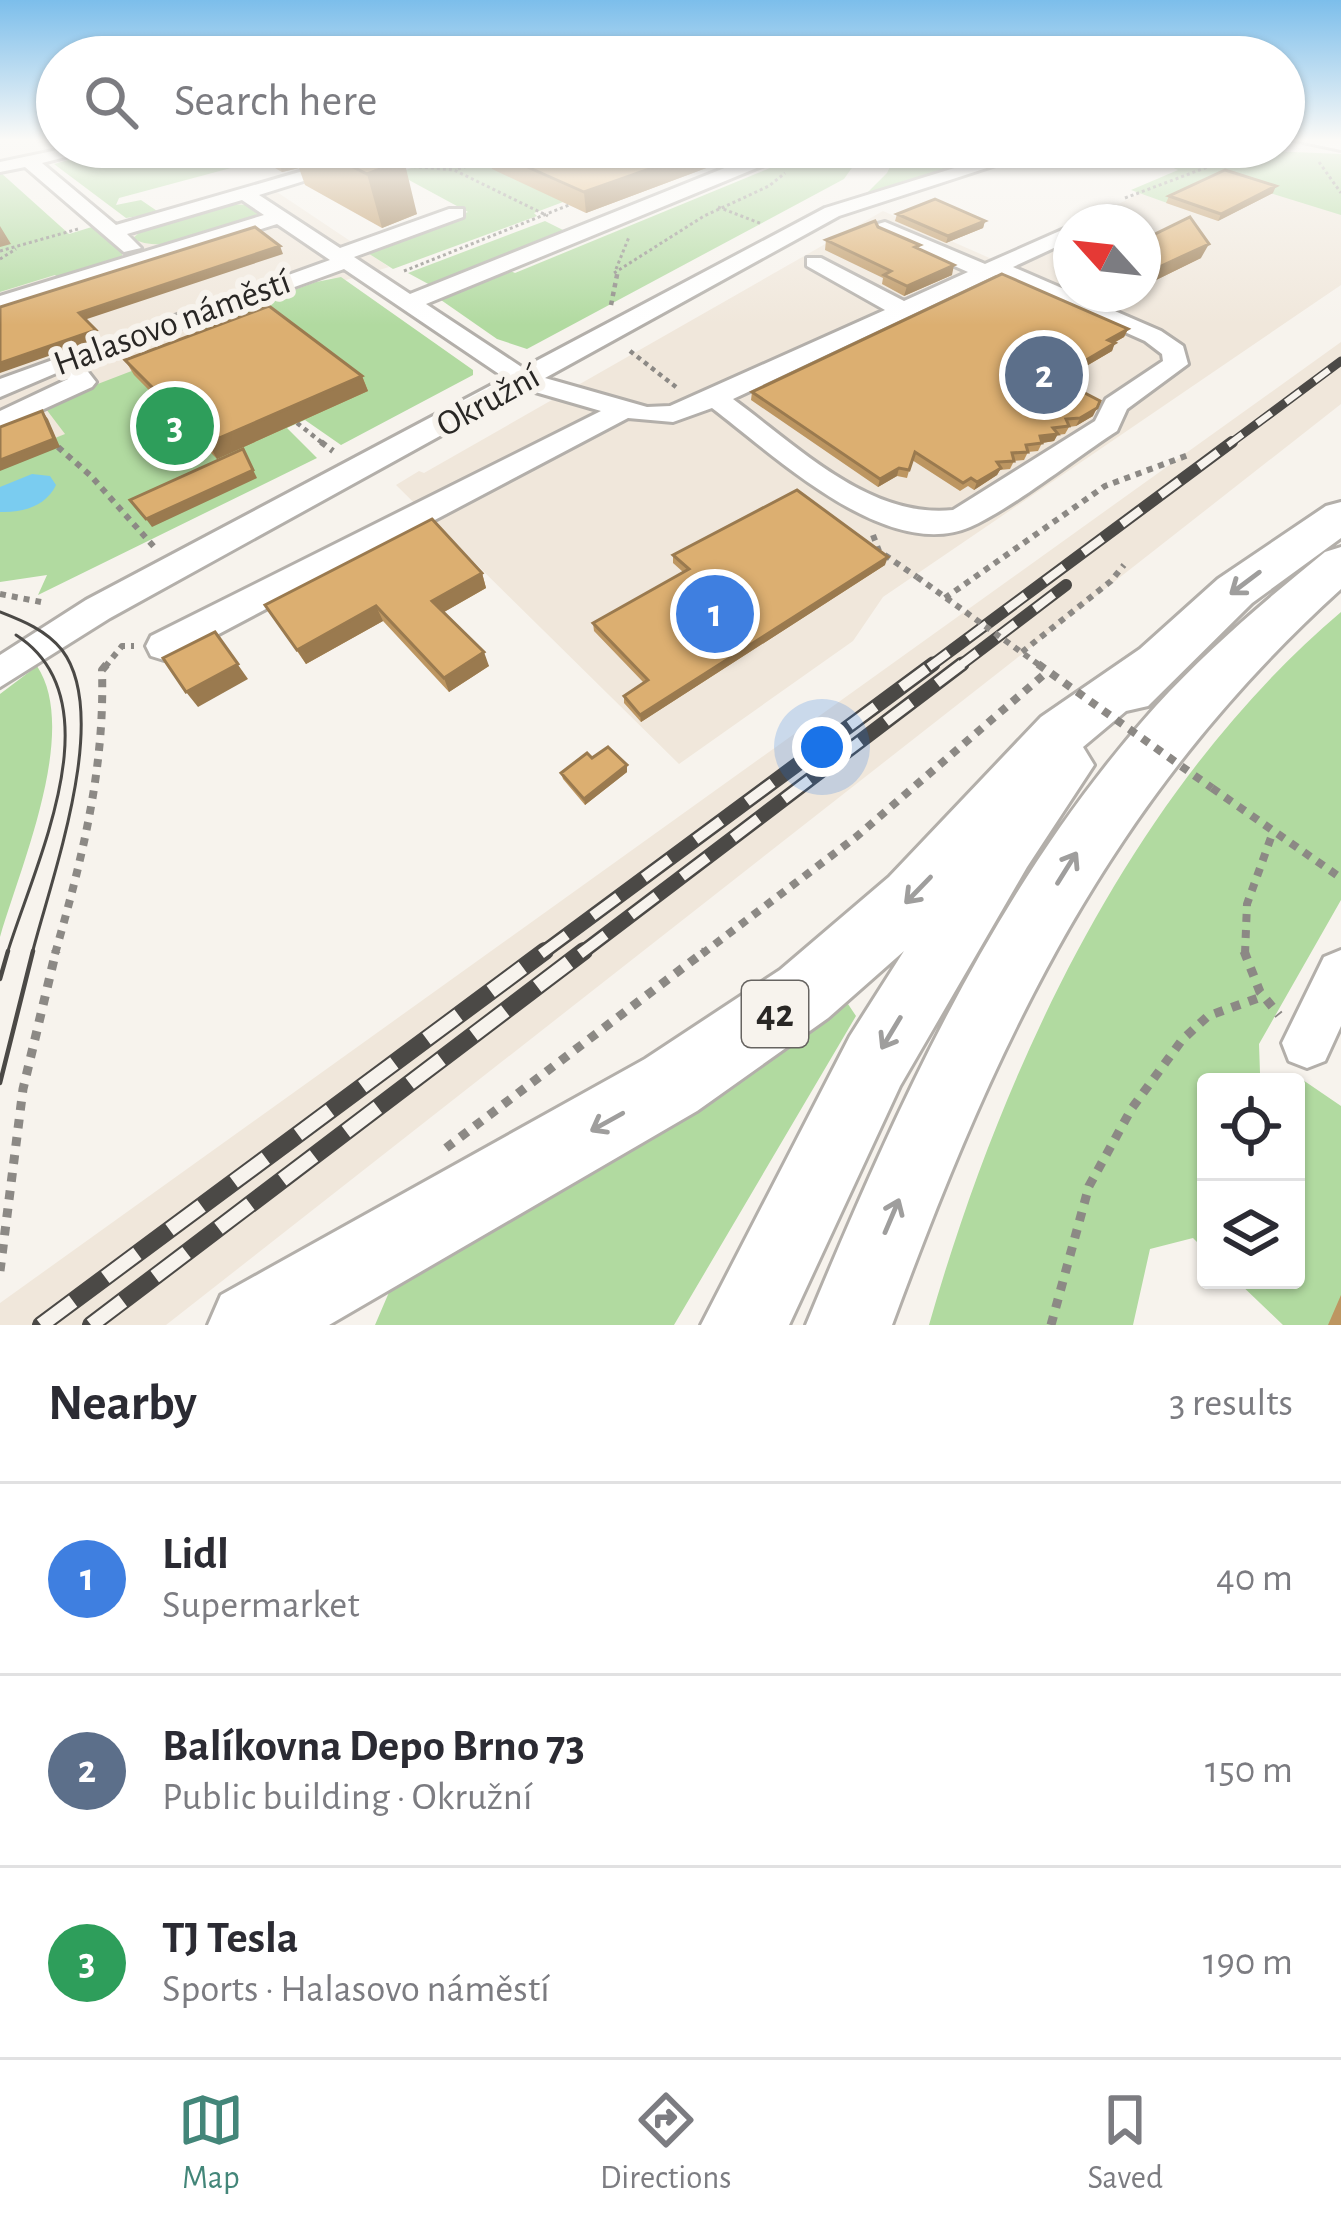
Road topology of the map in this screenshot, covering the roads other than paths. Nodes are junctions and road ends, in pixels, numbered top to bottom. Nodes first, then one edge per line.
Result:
1 (871, 200) edge
2 (76, 201) edge
3 (220, 201) edge
4 (254, 201) edge
5 (671, 201) edge
6 (844, 201) edge
7 (868, 201) edge
8 (832, 212) junction
9 (456, 213) dead end
10 (279, 217) junction
11 (112, 232) junction
12 (1053, 240) edge
13 (342, 258) junction
14 (747, 258) junction
15 (143, 259) junction
16 (990, 269) junction
17 (0, 303) edge
18 (408, 303) junction
19 (903, 310) junction
20 (66, 361) junction
21 (526, 381) junction
22 (0, 389) edge
23 (706, 401) junction
24 (621, 411) junction
25 (0, 421) edge
26 (1341, 516) edge
27 (1341, 563) edge
28 (153, 646) road end
29 (1153, 665) junction
30 (6, 668) edge
31 (1341, 974) edge
32 (1307, 1043) road end
33 (251, 1325) edge
34 (744, 1325) edge
35 (849, 1325) edge

1 - 16 street
2 - 11 street, Halasovo náměstí
3 - 11 street
4 - 10 street, Halasovo náměstí
5 - 18 street
6 - 8 street
7 - 8 street, Okružní
8 - 14 street, Okružní
9 - 13 street
10 - 13 street, Halasovo náměstí
10 - 15 street, Halasovo náměstí
11 - 15 street, Halasovo náměstí
12 - 16 street
13 - 18 street, Halasovo náměstí
13 - 20 street, Halasovo náměstí
14 - 19 street
14 - 21 street, Okružní
15 - 17 street, Halasovo náměstí
16 - 19 street
16 - 23 street
18 - 21 street, Halasovo náměstí
19 - 23 street
20 - 22 street, Halasovo náměstí
20 - 25 street
21 - 24 street, Halasovo náměstí
21 - 30 street, Okružní
23 - 24 street
24 - 28 street
26 -> 29 highway, 42
35 -> 27 highway
29 -> 33 highway, 42
29 -> 34 highway, 42
31 - 32 street

